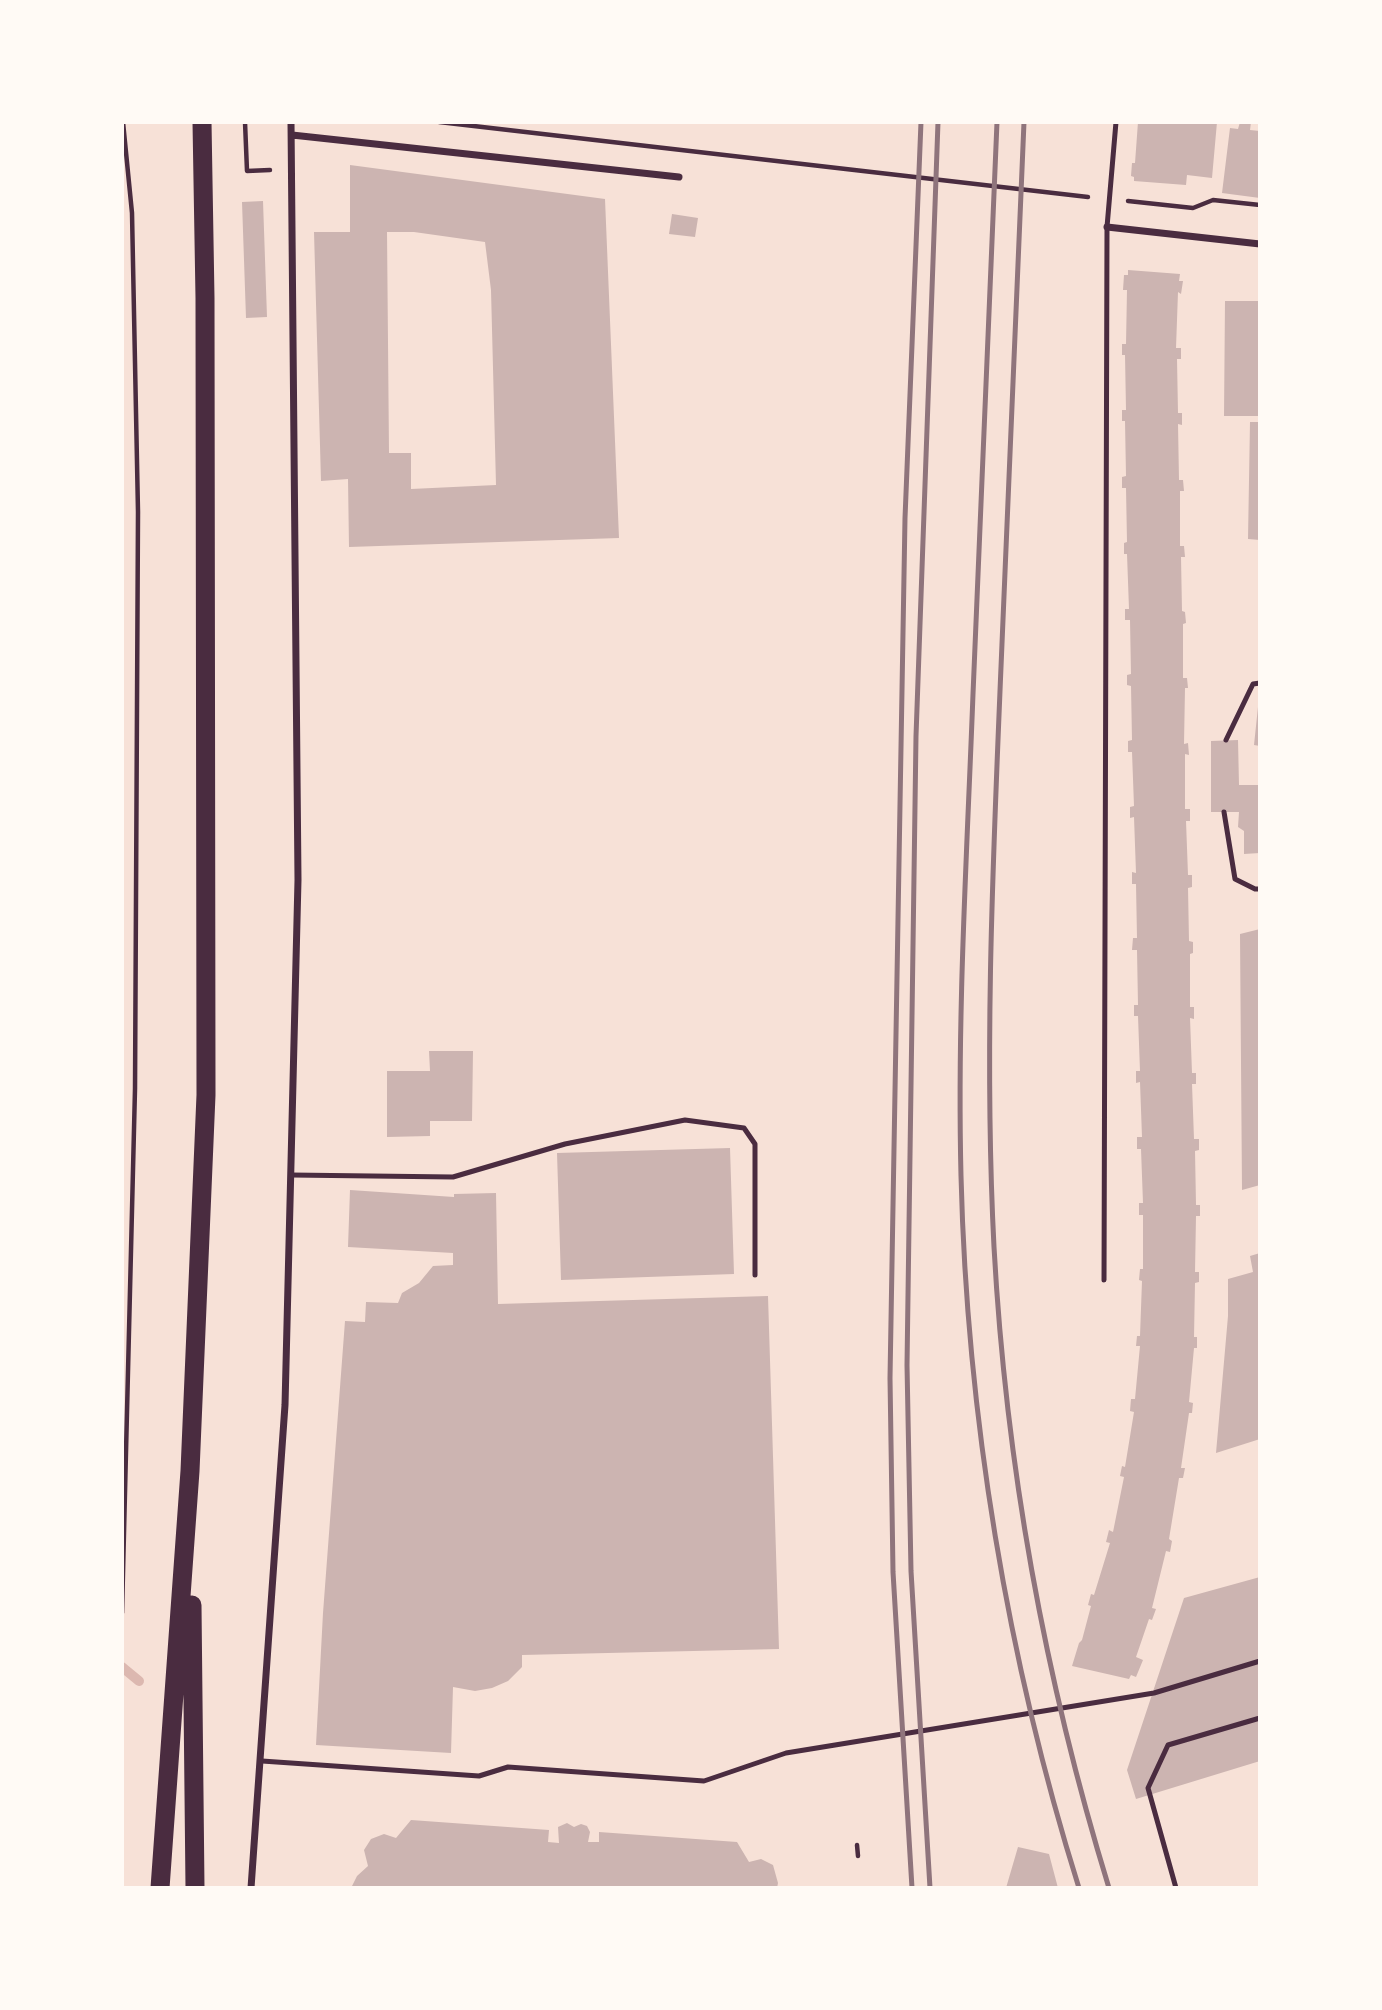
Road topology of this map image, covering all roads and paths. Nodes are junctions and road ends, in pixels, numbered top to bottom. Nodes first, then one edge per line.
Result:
1 (123, 122) edge
2 (202, 122) edge
3 (246, 122) edge
4 (291, 122) edge
5 (439, 122) edge
6 (1116, 122) edge
7 (292, 135) junction
8 (247, 171) dead end
9 (679, 177) dead end
10 (1099, 198) dead end
11 (1119, 200) dead end
12 (1259, 205) edge
13 (1107, 227) junction
14 (1259, 244) edge
15 (1259, 683) edge
16 (1226, 740) dead end
17 (1224, 812) dead end
18 (1259, 889) edge
19 (292, 1175) junction
20 (755, 1275) dead end
21 (1104, 1280) dead end
22 (190, 1471) junction
23 (122, 1613) edge
24 (1259, 1661) edge
25 (1259, 1718) edge
26 (262, 1761) junction
27 (857, 1846) dead end
28 (858, 1856) dead end
29 (160, 1888) edge
30 (195, 1888) edge
31 (251, 1888) edge
32 (1176, 1888) edge

1 - 23 path
2 - 22 highway
3 - 8 path
4 - 7 street
5 - 10 path
6 - 13 lane
7 - 9 street
7 - 19 street
11 - 12 path
13 - 14 street
13 - 21 lane
15 - 16 lane
17 - 18 lane
19 - 20 lane
19 - 26 street
22 - 29 highway
22 - 30 highway
24 - 26 lane
25 - 32 lane
26 - 31 street
27 - 28 path

